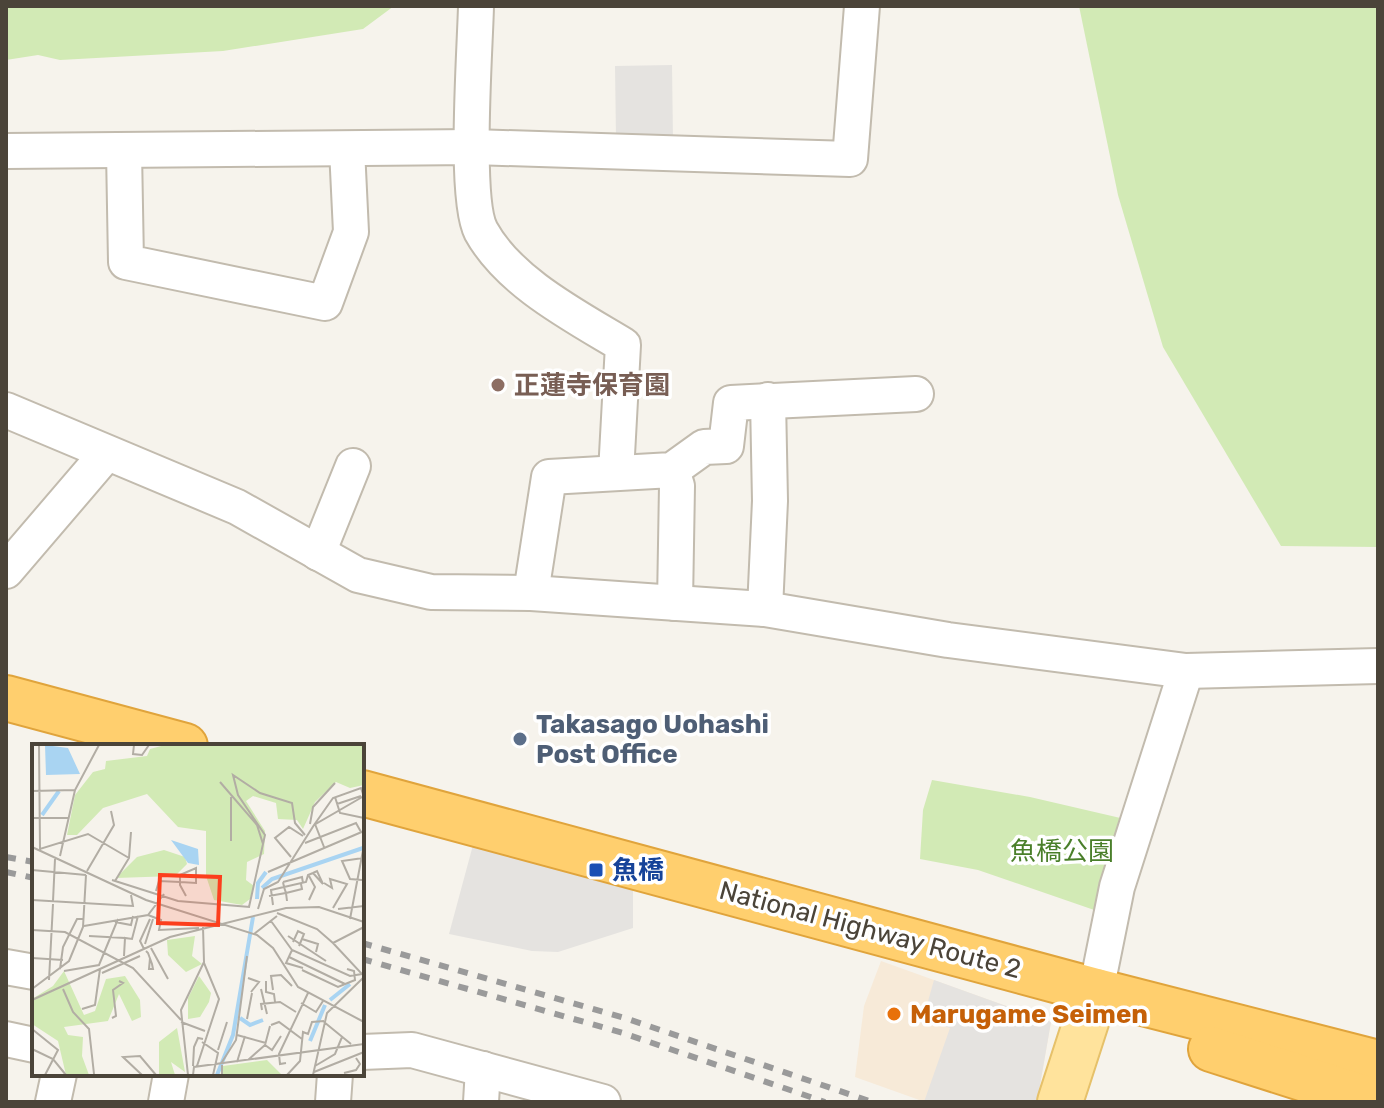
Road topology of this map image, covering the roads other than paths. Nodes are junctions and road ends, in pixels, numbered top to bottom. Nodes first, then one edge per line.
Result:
1 (476, 6) edge
2 (862, 6) edge
3 (473, 147) junction
4 (347, 149) junction
5 (6, 151) edge
6 (124, 151) junction
7 (916, 394) dead end
8 (768, 400) junction
9 (6, 410) edge
10 (106, 454) junction
11 (353, 466) dead end
12 (672, 470) junction
13 (616, 473) junction
14 (318, 553) junction
15 (6, 571) edge
16 (531, 593) junction
17 (675, 603) junction
18 (765, 609) junction
19 (1378, 666) edge
20 (1186, 671) junction
21 (6, 698) edge
22 (178, 744) edge
23 (364, 794) edge
24 (6, 967) edge
25 (32, 972) edge
26 (1093, 1000) junction
27 (6, 1039) edge
28 (32, 1045) edge
29 (364, 1052) edge
30 (1378, 1063) edge
31 (59, 1076) edge
32 (171, 1076) edge
33 (335, 1076) edge
34 (482, 1086) edge
35 (53, 1102) edge
36 (166, 1102) edge
37 (333, 1102) edge
38 (603, 1102) edge
39 (1060, 1102) edge
40 (1377, 1102) edge

1 - 3 street
2 - 3 street
3 - 4 street
3 - 13 street
4 - 6 street
4 - 6 street
5 - 6 street
7 - 8 street
8 - 12 street
8 - 18 street
9 - 10 street
10 - 14 street
10 - 15 street
11 - 14 street
12 - 13 street
12 - 17 street
13 - 16 street
14 - 16 street
16 - 17 street
17 - 18 street
18 - 20 street
19 - 20 street
20 - 26 street
21 - 22 highway
23 - 26 highway, National Highway Route 2
24 - 25 street
26 - 30 highway, National Highway Route 2
26 - 39 main road
26 - 40 highway
27 - 28 street
29 - 34 street
31 - 35 street
32 - 36 street
33 - 37 street
34 - 38 street

